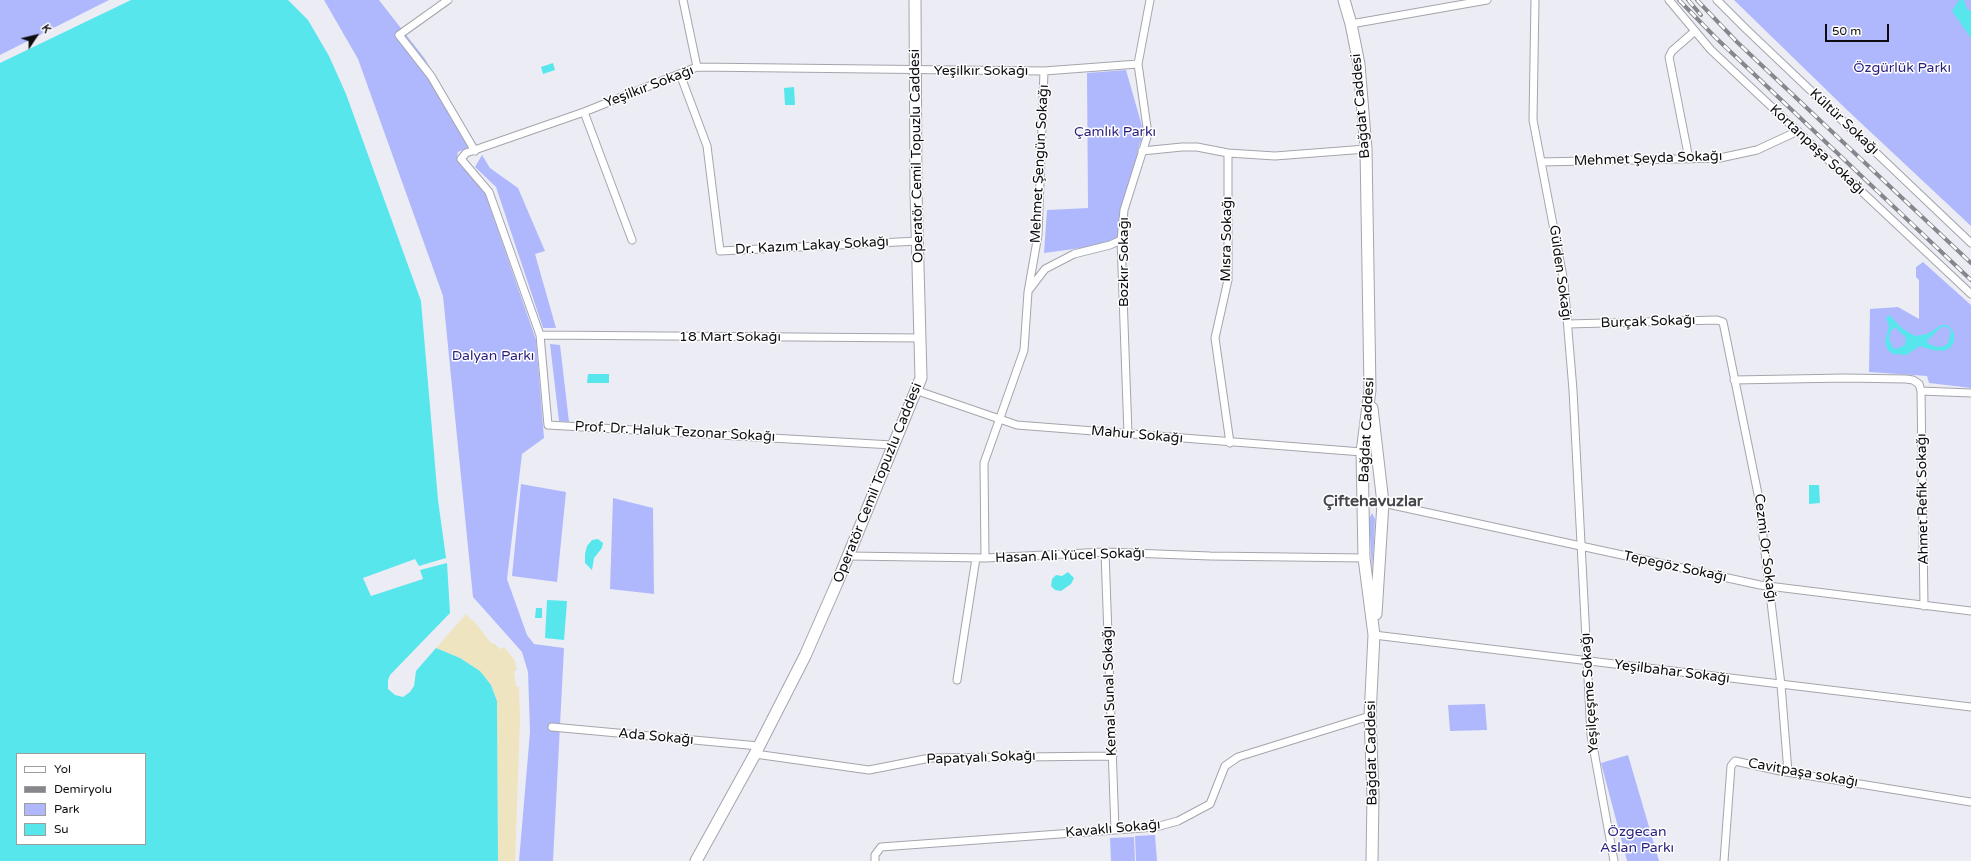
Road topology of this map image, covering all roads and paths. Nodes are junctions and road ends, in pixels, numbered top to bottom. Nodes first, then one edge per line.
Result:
1 (448, 0) edge
2 (684, 0) edge
3 (915, 0) edge
4 (1150, 0) edge
5 (1344, 0) edge
6 (1487, 0) edge
7 (1535, 0) edge
8 (1669, 0) edge
9 (1717, 0) edge
10 (1351, 24) junction
11 (1695, 31) junction
12 (1138, 64) junction
13 (697, 68) junction
14 (916, 70) junction
15 (1044, 71) junction
16 (680, 74) junction
17 (584, 112) junction
18 (1798, 131) junction
19 (1366, 149) junction
20 (475, 150) junction
21 (1142, 151) junction
22 (1228, 153) junction
23 (1689, 159) junction
24 (1541, 162) junction
25 (632, 240) dead end
26 (1121, 240) junction
27 (918, 241) junction
28 (1971, 243) edge
29 (1028, 292) junction
30 (1971, 294) edge
31 (1568, 324) junction
32 (1724, 326) joint
33 (540, 335) junction
34 (921, 338) junction
35 (1734, 380) junction
36 (1370, 390) junction
37 (918, 391) junction
38 (1921, 391) junction
39 (1971, 393) edge
40 (999, 420) junction
41 (1128, 434) junction
42 (1230, 443) junction
43 (892, 445) junction
44 (1362, 452) junction
45 (1383, 503) junction
46 (1581, 547) junction
47 (1105, 552) junction
48 (848, 556) junction
49 (976, 558) junction
50 (985, 558) junction
51 (1364, 558) junction
52 (1770, 586) junction
53 (1924, 606) junction
54 (1971, 611) edge
55 (1374, 635) junction
56 (1588, 662) junction
57 (958, 680) dead end
58 (1781, 685) junction
59 (1971, 707) edge
60 (1370, 716) junction
61 (552, 727) dead end
62 (757, 750) junction
63 (1113, 756) junction
64 (1788, 772) junction
65 (1971, 802) edge
66 (1115, 830) junction
67 (696, 861) edge
68 (875, 861) edge
69 (1372, 861) edge
70 (1614, 861) edge
71 (1724, 861) edge

1 - 20 street
2 - 13 street
3 - 14 main road, Operatör Cemil Topuzlu Caddesi
4 - 12 street, Bozkır Sokağı
5 - 10 main road, Bağdat Caddesi
6 - 10 street
7 - 24 street, Gülden Sokağı
8 - 11 street, Kortanpaşa Sokağı
9 - 28 street, Kültür Sokağı
10 - 19 main road, Bağdat Caddesi
11 - 18 street, Kortanpaşa Sokağı
11 - 23 street
12 - 15 street, Yeşilkır Sokağı
12 - 21 street, Bozkır Sokağı
13 - 14 street, Yeşilkır Sokağı
13 - 16 street, Yeşilkır Sokağı
14 - 15 street, Yeşilkır Sokağı
14 - 27 main road, Operatör Cemil Topuzlu Caddesi
15 - 29 street, Mehmet Şengün Sokağı
16 - 17 street, Yeşilkır Sokağı
16 - 27 street, Dr. Kazım Lakay Sokağı
17 - 20 street, Yeşilkır Sokağı
17 - 25 street
18 - 23 street, Mehmet Şeyda Sokağı
18 - 30 street, Kortanpaşa Sokağı
19 - 22 street
19 - 36 main road, Bağdat Caddesi
20 - 33 street, Yeşilkır Sokağı
21 - 22 street
21 - 26 street, Bozkır Sokağı
22 - 42 street, Mısra Sokağı
23 - 24 street, Mehmet Şeyda Sokağı
24 - 31 street, Gülden Sokağı
26 - 29 street
26 - 41 street, Bozkır Sokağı
27 - 34 main road, Operatör Cemil Topuzlu Caddesi
29 - 40 street, Mehmet Şengün Sokağı
31 - 32 street, Burçak Sokağı
31 - 46 street, Gülden Sokağı
32 - 35 street, Cezmi Or Sokağı
33 - 34 street, 18 Mart Sokağı
33 - 43 street, Prof. Dr. Haluk Tezonar Sokağı
34 - 37 main road, Operatör Cemil Topuzlu Caddesi
35 - 38 street
35 - 52 street, Cezmi Or Sokağı
36 - 44 main road, Bağdat Caddesi
36 - 45 main road
37 - 40 street, Mahur Sokağı
37 - 43 main road, Operatör Cemil Topuzlu Caddesi
38 - 39 street
38 - 53 street, Ahmet Refik Sokağı
40 - 41 street, Mahur Sokağı
40 - 50 street, Mehmet Şengün Sokağı
41 - 42 street, Mahur Sokağı
42 - 44 street, Mahur Sokağı
43 - 48 main road, Operatör Cemil Topuzlu Caddesi
44 - 51 main road, Bağdat Caddesi
45 - 46 street, Tepegöz Sokağı
45 - 55 main road
46 - 52 street, Tepegöz Sokağı
46 - 56 street, Yeşilçeşme Sokağı
47 - 50 street, Hasan Ali Yücel Sokağı
47 - 51 street, Hasan Ali Yücel Sokağı
47 - 63 street, Kemal Sunal Sokağı
48 - 49 street, Hasan Ali Yücel Sokağı
48 - 62 main road, Operatör Cemil Topuzlu Caddesi
49 - 50 street, Hasan Ali Yücel Sokağı
49 - 57 street
51 - 55 main road, Bağdat Caddesi
52 - 53 street, Tepegöz Sokağı
52 - 58 street, Cezmi Or Sokağı
53 - 54 street, Tepegöz Sokağı
55 - 56 street, Yeşilbahar Sokağı
55 - 60 main road, Bağdat Caddesi
56 - 58 street, Yeşilbahar Sokağı
56 - 70 street, Yeşilçeşme Sokağı
58 - 59 street, Yeşilbahar Sokağı
58 - 64 street, Cezmi Or Sokağı
60 - 66 street, Kavaklı Sokağı
60 - 69 main road, Bağdat Caddesi
61 - 62 street, Ada Sokağı
62 - 63 street, Papatyalı Sokağı
62 - 67 main road, Operatör Cemil Topuzlu Caddesi
63 - 66 street, Kemal Sunal Sokağı
64 - 65 street, Cavitpaşa sokağı
64 - 71 street, Cavitpaşa sokağı
66 - 68 street, Kavaklı Sokağı

